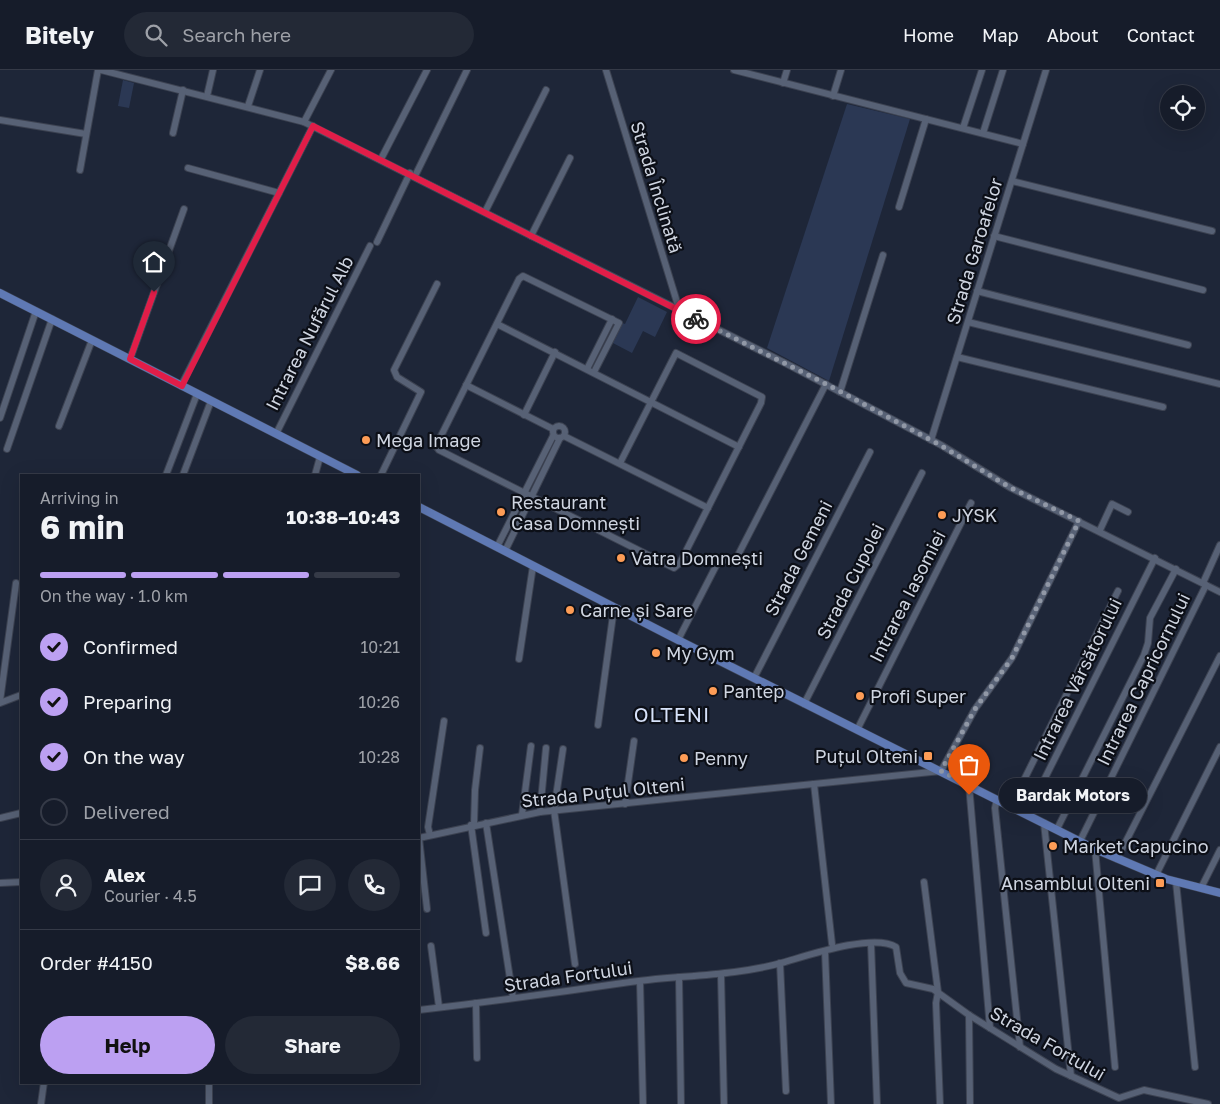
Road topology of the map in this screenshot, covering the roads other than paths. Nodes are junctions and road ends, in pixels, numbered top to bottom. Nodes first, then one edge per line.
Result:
1 (100, 70) edge
2 (213, 70) edge
3 (260, 70) edge
4 (332, 70) edge
5 (427, 70) edge
6 (467, 70) edge
7 (606, 70) edge
8 (734, 70) edge
9 (787, 70) edge
10 (841, 70) edge
11 (982, 70) edge
12 (1003, 70) edge
13 (1046, 70) edge
14 (783, 83) junction
15 (183, 90) junction
16 (546, 90) dead end
17 (207, 96) junction
18 (833, 96) junction
19 (248, 106) junction
20 (926, 119) junction
21 (0, 120) edge
22 (304, 122) junction
23 (313, 126) junction
24 (963, 128) junction
25 (173, 132) dead end
26 (982, 133) junction
27 (86, 134) junction
28 (1023, 144) junction
29 (570, 158) dead end
30 (381, 159) junction
31 (188, 168) dead end
32 (80, 170) dead end
33 (413, 175) junction
34 (1012, 181) junction
35 (279, 193) junction
36 (899, 207) dead end
37 (184, 209) dead end
38 (485, 212) junction
39 (1212, 231) dead end
40 (531, 236) junction
41 (994, 236) junction
42 (376, 242) dead end
43 (370, 246) dead end
44 (883, 255) dead end
45 (437, 284) dead end
46 (1203, 290) dead end
47 (977, 291) junction
48 (0, 293) edge
49 (36, 311) junction
50 (680, 312) junction
51 (52, 319) junction
52 (968, 322) junction
53 (497, 324) junction
54 (92, 340) junction
55 (1188, 345) dead end
56 (555, 352) junction
57 (957, 357) junction
58 (130, 359) junction
59 (591, 371) junction
60 (826, 384) junction
61 (1220, 384) edge
62 (466, 385) junction
63 (182, 386) junction
64 (840, 392) junction
65 (197, 394) junction
66 (211, 401) junction
67 (651, 402) junction
68 (1163, 407) dead end
69 (524, 415) junction
70 (0, 418) edge
71 (59, 426) dead end
72 (276, 434) junction
73 (557, 435) junction
74 (931, 440) junction
75 (739, 447) junction
76 (8, 449) dead end
77 (870, 452) dead end
78 (320, 457) junction
79 (620, 463) junction
80 (538, 464) junction
81 (546, 468) junction
82 (922, 473) dead end
83 (166, 474) edge
84 (183, 474) edge
85 (315, 474) edge
86 (354, 474) edge
87 (381, 474) edge
88 (524, 493) junction
89 (531, 497) junction
90 (971, 503) dead end
91 (420, 508) edge
92 (708, 508) junction
93 (1128, 512) dead end
94 (1079, 521) junction
95 (1100, 530) junction
96 (1220, 545) edge
97 (497, 547) junction
98 (504, 551) junction
99 (1154, 558) junction
100 (533, 566) junction
101 (1176, 570) junction
102 (16, 583) dead end
103 (1204, 584) junction
104 (1118, 591) dead end
105 (1220, 592) edge
106 (614, 608) junction
107 (678, 640) junction
108 (1220, 656) edge
109 (519, 659) dead end
110 (754, 678) junction
111 (20, 695) edge
112 (0, 702) edge
113 (804, 704) junction
114 (444, 721) dead end
115 (598, 724) dead end
116 (857, 730) junction
117 (634, 741) dead end
118 (531, 746) dead end
119 (1220, 747) edge
120 (480, 748) dead end
121 (546, 748) dead end
122 (563, 749) dead end
123 (941, 771) junction
124 (814, 784) junction
125 (969, 785) junction
126 (997, 799) junction
127 (625, 804) junction
128 (1011, 806) junction
129 (554, 810) junction
130 (540, 812) junction
131 (20, 813) edge
132 (1027, 814) junction
133 (522, 815) junction
134 (0, 818) edge
135 (486, 822) junction
136 (1044, 823) junction
137 (473, 825) junction
138 (1057, 829) junction
139 (430, 836) junction
140 (420, 838) edge
141 (1080, 841) junction
142 (420, 847) edge
143 (1095, 849) junction
144 (1220, 850) edge
145 (1117, 859) junction
146 (1156, 875) junction
147 (20, 882) edge
148 (924, 882) dead end
149 (1176, 882) junction
150 (0, 883) edge
151 (1201, 888) junction
152 (1220, 892) edge
153 (427, 909) dead end
154 (486, 933) dead end
155 (871, 943) junction
156 (832, 944) dead end
157 (431, 946) dead end
158 (825, 951) junction
159 (780, 963) junction
160 (575, 964) dead end
161 (721, 974) junction
162 (679, 977) junction
163 (640, 981) junction
164 (938, 992) junction
165 (513, 998) junction
166 (476, 1003) junction
167 (438, 1007) junction
168 (420, 1010) edge
169 (969, 1016) junction
170 (990, 1028) junction
171 (1020, 1047) junction
172 (477, 1058) dead end
173 (1115, 1066) dead end
174 (1195, 1067) dead end
175 (1071, 1076) junction
176 (44, 1084) edge
177 (208, 1084) edge
178 (786, 1092) dead end
179 (41, 1104) edge
180 (209, 1104) edge
181 (643, 1104) edge
182 (681, 1104) edge
183 (724, 1104) edge
184 (831, 1104) edge
185 (878, 1104) edge
186 (940, 1104) edge
187 (970, 1104) edge
188 (1208, 1104) edge

1 - 15 street
1 - 27 street
2 - 17 street
3 - 19 street
4 - 22 street
5 - 30 street
6 - 33 street
7 - 50 street, Strada Înclinată
8 - 14 street
9 - 14 street
10 - 18 street
11 - 24 street
12 - 26 street
13 - 28 street, Strada Garoafelor
14 - 18 street
15 - 17 street
15 - 25 street
16 - 38 street
17 - 19 street
18 - 20 street
19 - 22 street
20 - 24 street
20 - 36 street
21 - 27 street
22 - 23 street
23 - 30 street
23 - 35 street
24 - 26 street
26 - 28 street
27 - 32 street
28 - 34 street, Strada Garoafelor
29 - 40 street
30 - 33 street
31 - 35 street
33 - 38 street
33 - 42 street
34 - 39 street
34 - 41 street, Strada Garoafelor
35 - 63 street
37 - 58 street
38 - 40 street
40 - 50 street
41 - 46 street
41 - 47 street, Strada Garoafelor
43 - 72 street, Intrarea Nufărul Alb
44 - 64 street
45 - 87 street
47 - 52 street, Strada Garoafelor
47 - 55 street
48 - 49 main road
49 - 51 main road
49 - 70 street
50 - 60 street
51 - 54 main road
51 - 76 street
52 - 57 street, Strada Garoafelor
52 - 61 street
53 - 56 street
53 - 59 street
53 - 62 street
54 - 58 main road
54 - 71 street
56 - 59 street
56 - 69 street
57 - 68 street
57 - 74 street, Strada Garoafelor
58 - 63 main road
59 - 67 street
60 - 64 street
60 - 107 street
62 - 69 street
62 - 88 street
63 - 65 main road
64 - 74 street
65 - 66 main road
65 - 83 street
66 - 72 main road
66 - 84 street
67 - 75 street
67 - 75 street
67 - 79 street
69 - 73 street
72 - 78 main road
73 - 79 street
73 - 80 street
73 - 81 street
74 - 94 street
75 - 92 street
77 - 110 street, Strada Gemeni
78 - 85 street
78 - 86 main road
79 - 92 street
80 - 81 street
80 - 88 street
81 - 89 street
82 - 113 street, Strada Cupolei
88 - 89 street
88 - 97 street
89 - 92 street
89 - 98 street
90 - 116 street, Intrarea Iasomiei
91 - 97 main road
93 - 95 street
94 - 95 street
94 - 123 street
95 - 99 street
96 - 103 street, Intrarea Capricornului
97 - 98 main road
98 - 100 main road
99 - 101 street
99 - 132 street, Intrarea Vărsătorului
100 - 106 main road
100 - 109 street
101 - 103 street
101 - 138 street
102 - 112 street
103 - 105 street
103 - 141 street, Intrarea Capricornului
104 - 128 street
106 - 107 main road
106 - 115 street
107 - 110 main road
108 - 145 street
110 - 113 main road
111 - 112 street
113 - 116 main road
114 - 139 street
116 - 123 main road
117 - 127 street
118 - 133 street
119 - 146 street
120 - 137 street
121 - 130 street
122 - 129 street
123 - 124 street, Strada Puțul Olteni
123 - 125 main road
124 - 127 street, Strada Puțul Olteni
124 - 156 street
125 - 126 main road
125 - 170 street
126 - 128 main road
126 - 171 street
127 - 129 street, Strada Puțul Olteni
128 - 132 main road
129 - 130 street, Strada Puțul Olteni
129 - 160 street
130 - 133 street, Strada Puțul Olteni
131 - 134 street
132 - 136 main road
133 - 135 street, Strada Puțul Olteni
135 - 137 street, Strada Puțul Olteni
135 - 165 street
136 - 138 main road
136 - 175 street
137 - 139 street, Strada Puțul Olteni
137 - 154 street
138 - 141 main road
139 - 140 street, Strada Puțul Olteni
141 - 143 main road
142 - 153 street
143 - 145 main road
143 - 173 street
144 - 151 street
145 - 146 main road
146 - 149 main road
147 - 150 street
148 - 164 street
149 - 151 main road
149 - 174 street
151 - 152 main road
155 - 158 street, Strada Fortului
155 - 164 street, Strada Fortului
155 - 185 street
157 - 167 street
158 - 159 street, Strada Fortului
158 - 184 street
159 - 161 street, Strada Fortului
159 - 178 street
161 - 162 street, Strada Fortului
161 - 183 street
162 - 163 street, Strada Fortului
162 - 182 street
163 - 165 street, Strada Fortului
163 - 181 street
164 - 169 street, Strada Fortului
164 - 186 street
165 - 166 street, Strada Fortului
166 - 167 street, Strada Fortului
166 - 172 street
167 - 168 street, Strada Fortului
169 - 170 street, Strada Fortului
169 - 187 street
170 - 171 street, Strada Fortului
171 - 175 street, Strada Fortului
175 - 188 street, Strada Fortului
176 - 179 street
177 - 180 street

